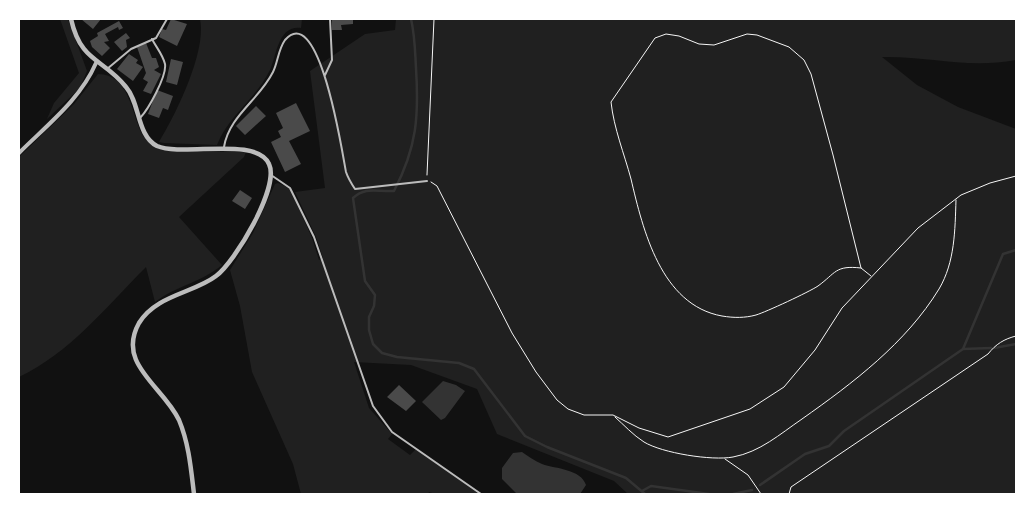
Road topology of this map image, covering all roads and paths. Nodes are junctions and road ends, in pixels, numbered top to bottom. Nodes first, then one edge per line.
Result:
1 (71, 19) edge
2 (167, 19) edge
3 (330, 19) edge
4 (434, 19) edge
5 (152, 39) junction
6 (96, 63) junction
7 (106, 69) junction
8 (325, 75) junction
9 (140, 118) junction
10 (223, 149) junction
11 (19, 153) edge
12 (272, 174) junction
13 (1016, 176) edge
14 (427, 181) junction
15 (956, 199) junction
16 (861, 268) junction
17 (872, 277) junction
18 (1016, 336) edge
19 (613, 415) junction
20 (724, 458) junction
21 (194, 494) edge
22 (481, 494) edge
23 (761, 494) edge
24 (789, 494) edge

1 - 6 street
2 - 5 lane
3 - 8 lane
4 - 14 path
5 - 7 lane
5 - 9 lane
6 - 7 street
6 - 11 street
7 - 9 street
8 - 10 lane
8 - 14 lane
9 - 10 street
10 - 12 street
12 - 21 street
12 - 22 lane
13 - 15 path
14 - 19 path
15 - 17 path
15 - 20 path
16 - 16 path
16 - 17 path
17 - 19 path
18 - 24 path
19 - 20 path
20 - 23 path

